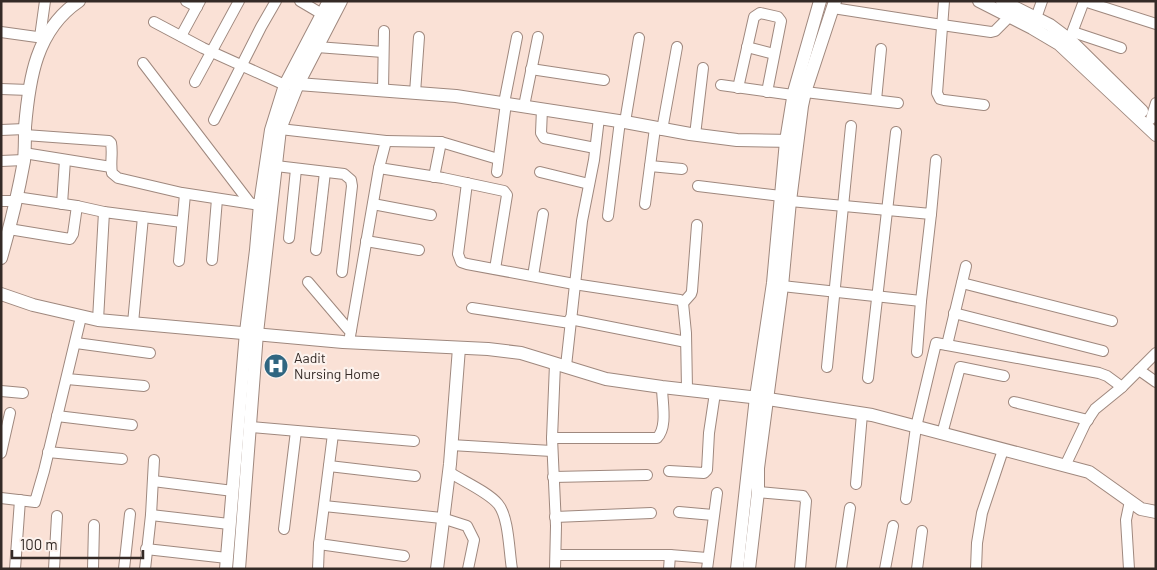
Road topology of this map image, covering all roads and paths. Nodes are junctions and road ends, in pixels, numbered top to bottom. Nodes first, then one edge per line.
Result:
1 (45, 1) edge
2 (79, 1) edge
3 (186, 1) edge
4 (239, 1) edge
5 (276, 1) edge
6 (300, 1) edge
7 (329, 1) edge
8 (341, 1) edge
9 (820, 1) edge
10 (944, 1) edge
11 (979, 1) edge
12 (1042, 1) edge
13 (1004, 2) edge
14 (198, 4) edge
15 (834, 4) edge
16 (322, 14) junction
17 (1010, 16) junction
18 (1036, 18) junction
19 (154, 22) dead end
20 (1156, 24) edge
21 (942, 26) junction
22 (384, 31) dead end
23 (1, 32) edge
24 (181, 36) junction
25 (420, 37) dead end
26 (517, 37) dead end
27 (42, 38) junction
28 (538, 38) dead end
29 (639, 38) dead end
30 (1069, 40) junction
31 (676, 46) dead end
32 (317, 47) junction
33 (747, 47) junction
34 (1121, 48) dead end
35 (881, 50) dead end
36 (211, 52) junction
37 (383, 52) junction
38 (774, 54) junction
39 (144, 63) dead end
40 (241, 66) junction
41 (703, 68) dead end
42 (531, 69) junction
43 (604, 80) dead end
44 (195, 82) dead end
45 (290, 83) junction
46 (721, 85) dead end
47 (738, 88) junction
48 (1, 89) edge
49 (29, 90) junction
50 (383, 90) junction
51 (767, 92) junction
52 (415, 93) junction
53 (799, 94) junction
54 (876, 100) junction
55 (505, 103) junction
56 (898, 103) dead end
57 (1156, 103) edge
58 (984, 105) dead end
59 (524, 106) junction
60 (542, 109) junction
61 (598, 118) junction
62 (214, 120) dead end
63 (622, 121) junction
64 (1153, 121) edge
65 (851, 126) dead end
66 (280, 129) junction
67 (659, 129) junction
68 (1, 130) edge
69 (25, 132) junction
70 (896, 132) dead end
71 (695, 135) junction
72 (1156, 135) edge
73 (386, 141) junction
74 (792, 141) junction
75 (441, 142) junction
76 (596, 148) junction
77 (24, 156) junction
78 (498, 159) junction
79 (65, 160) junction
80 (936, 160) dead end
81 (1, 161) edge
82 (276, 166) junction
83 (650, 166) junction
84 (110, 168) junction
85 (379, 168) junction
86 (682, 168) dead end
87 (296, 169) junction
88 (325, 172) junction
89 (497, 172) dead end
90 (540, 172) dead end
91 (434, 177) junction
92 (467, 183) junction
93 (589, 184) junction
94 (698, 186) dead end
95 (185, 194) junction
96 (786, 198) junction
97 (15, 199) junction
98 (217, 199) junction
99 (1, 201) edge
100 (62, 204) junction
101 (373, 204) junction
102 (645, 204) dead end
103 (260, 205) junction
104 (77, 206) junction
105 (843, 206) junction
106 (887, 210) junction
107 (104, 212) junction
108 (431, 214) dead end
109 (543, 214) dead end
110 (930, 214) junction
111 (608, 216) dead end
112 (143, 217) junction
113 (182, 222) junction
114 (697, 225) dead end
115 (6, 233) edge
116 (289, 238) dead end
117 (366, 241) junction
118 (316, 250) dead end
119 (419, 250) dead end
120 (1, 258) edge
121 (212, 260) dead end
122 (180, 261) dead end
123 (966, 266) dead end
124 (495, 270) junction
125 (342, 272) dead end
126 (533, 276) junction
127 (308, 282) dead end
128 (962, 283) junction
129 (574, 284) junction
130 (782, 286) junction
131 (834, 291) junction
132 (1, 294) edge
133 (877, 296) junction
134 (921, 301) junction
135 (682, 302) junction
136 (472, 308) dead end
137 (954, 313) junction
138 (81, 317) junction
139 (98, 320) junction
140 (570, 321) junction
141 (1112, 321) dead end
142 (133, 322) junction
143 (252, 333) junction
144 (350, 336) junction
145 (686, 342) junction
146 (76, 343) junction
147 (946, 345) junction
148 (459, 348) junction
149 (916, 352) dead end
150 (1103, 352) dead end
151 (1156, 352) edge
152 (150, 353) dead end
153 (560, 365) junction
154 (826, 367) dead end
155 (1138, 370) junction
156 (1004, 376) dead end
157 (868, 378) dead end
158 (67, 379) junction
159 (1156, 382) edge
160 (144, 386) dead end
161 (662, 387) junction
162 (1122, 387) junction
163 (687, 389) junction
164 (1, 391) edge
165 (715, 393) junction
166 (23, 394) dead end
167 (762, 398) junction
168 (1014, 402) dead end
169 (10, 413) dead end
170 (862, 414) junction
171 (57, 416) junction
172 (1088, 420) junction
173 (132, 425) dead end
174 (250, 427) junction
175 (916, 427) junction
176 (296, 431) junction
177 (334, 434) junction
178 (942, 434) junction
179 (552, 438) junction
180 (414, 441) dead end
181 (451, 445) junction
182 (1003, 450) junction
183 (552, 451) junction
184 (48, 452) junction
185 (1, 453) edge
186 (122, 459) dead end
187 (154, 460) dead end
188 (329, 466) junction
189 (1065, 466) junction
190 (669, 471) dead end
191 (449, 472) junction
192 (647, 475) dead end
193 (415, 476) dead end
194 (553, 477) junction
195 (153, 481) junction
196 (856, 484) dead end
197 (233, 491) junction
198 (758, 492) junction
199 (717, 493) dead end
200 (1, 498) edge
201 (906, 499) dead end
202 (20, 500) junction
203 (1130, 501) junction
204 (324, 506) junction
205 (850, 508) dead end
206 (679, 512) dead end
207 (1156, 512) edge
208 (651, 513) dead end
209 (130, 514) dead end
210 (151, 515) junction
211 (713, 515) junction
212 (57, 516) dead end
213 (556, 516) junction
214 (442, 518) junction
215 (229, 524) junction
216 (94, 525) dead end
217 (893, 526) dead end
218 (284, 529) dead end
219 (922, 531) dead end
220 (319, 544) junction
221 (146, 549) junction
222 (556, 555) junction
223 (670, 555) junction
224 (404, 556) dead end
225 (707, 558) junction
226 (226, 563) edge
227 (15, 569) edge
228 (54, 569) edge
229 (93, 569) edge
230 (124, 569) edge
231 (145, 569) edge
232 (239, 569) edge
233 (318, 569) edge
234 (437, 569) edge
235 (468, 569) edge
236 (512, 569) edge
237 (555, 569) edge
238 (669, 569) edge
239 (707, 569) edge
240 (737, 569) edge
241 (749, 569) edge
242 (800, 569) edge
243 (841, 569) edge
244 (884, 569) edge
245 (917, 569) edge
246 (976, 569) edge
247 (1129, 569) edge

1 - 27 street
2 - 27 street
3 - 14 street
4 - 36 street
5 - 40 street
6 - 16 street
7 - 16 street
8 - 32 street
9 - 53 street
10 - 21 street
11 - 17 street
12 - 18 street
13 - 18 street
14 - 24 street
15 - 21 street
15 - 53 street
16 - 45 street
17 - 21 street
17 - 30 street
18 - 30 street
19 - 24 street
20 - 30 street
21 - 58 street
22 - 37 street
23 - 27 street
24 - 36 street
25 - 52 street
26 - 55 street
27 - 49 street
28 - 42 street
29 - 63 street
30 - 34 street
30 - 64 street
30 - 72 street
31 - 67 street
32 - 37 street
32 - 45 street
33 - 38 street
33 - 38 street
33 - 47 street
35 - 54 street
36 - 40 street
36 - 44 street
37 - 50 street
38 - 51 street
39 - 103 street
40 - 45 street
40 - 62 street
41 - 71 street
42 - 43 street
42 - 59 street
45 - 50 street
45 - 66 street
45 - 103 street
46 - 47 street
47 - 51 street
48 - 49 street
49 - 69 street
50 - 52 street
51 - 53 street
52 - 55 street
53 - 54 street
53 - 74 street
54 - 56 street
55 - 59 street
55 - 78 street
57 - 64 street
59 - 60 street
60 - 61 street
60 - 76 street
61 - 63 street
61 - 76 street
63 - 67 street
63 - 111 street
65 - 105 street
66 - 73 street
66 - 82 street
67 - 71 street
67 - 83 street
68 - 69 street
69 - 77 street
69 - 84 street
70 - 106 street
71 - 74 street
73 - 75 street
73 - 85 street
74 - 96 street
75 - 78 street
75 - 91 street
76 - 93 street
77 - 79 street
77 - 81 street
77 - 97 street
78 - 89 street
79 - 84 street
79 - 100 street
80 - 110 street
82 - 87 street
82 - 103 street
83 - 86 street
83 - 102 street
84 - 95 street
85 - 91 street
85 - 101 street
87 - 88 street
87 - 116 street
88 - 118 street
88 - 125 street
90 - 93 street
91 - 92 street
92 - 124 street
92 - 124 street
93 - 129 street
94 - 96 street
95 - 98 street
95 - 113 street
96 - 105 street
96 - 130 street
96 - 167 street
97 - 99 street
97 - 100 street
97 - 115 street
98 - 103 street
98 - 121 street
100 - 104 street
101 - 108 street
101 - 117 street
103 - 143 street
104 - 107 street
104 - 115 street
105 - 106 street
105 - 131 street
106 - 110 street
106 - 133 street
107 - 112 street
107 - 139 street
109 - 126 street
110 - 134 street
112 - 113 street
112 - 142 street
113 - 122 street
114 - 135 street
115 - 120 street
117 - 119 street
117 - 144 street
123 - 128 street
124 - 126 street
126 - 129 street
127 - 144 street
128 - 137 street
128 - 141 street
129 - 135 street
129 - 140 street
130 - 131 street
130 - 167 street
131 - 133 street
131 - 154 street
132 - 138 street
133 - 134 street
133 - 157 street
134 - 149 street
135 - 145 street
136 - 140 street
137 - 147 street
137 - 150 street
138 - 139 street
138 - 146 street
139 - 142 street
140 - 145 street
140 - 153 street
142 - 143 street
143 - 144 street
143 - 174 street
143 - 197 street
144 - 148 street
145 - 163 street
146 - 152 street
146 - 158 street
147 - 162 street
147 - 175 street
148 - 153 street
148 - 181 street
151 - 155 street
153 - 161 street
153 - 179 street
155 - 159 street
155 - 162 street
156 - 178 street
158 - 160 street
158 - 171 street
161 - 163 street
161 - 179 street
162 - 172 street
163 - 165 street
164 - 166 street
165 - 167 street
165 - 190 street
167 - 170 street
167 - 198 street
167 - 240 street
168 - 172 street
169 - 185 street
170 - 175 street
170 - 196 street
171 - 173 street
171 - 184 street
172 - 189 street
174 - 176 street
174 - 232 street
175 - 178 street
175 - 201 street
176 - 177 street
176 - 218 street
177 - 180 street
177 - 188 street
178 - 182 street
179 - 183 street
181 - 183 street
181 - 191 street
182 - 189 street
182 - 246 street
183 - 194 street
184 - 186 street
184 - 202 street
187 - 195 street
188 - 193 street
188 - 204 street
189 - 203 street
191 - 214 street
191 - 236 street
192 - 194 street
194 - 213 street
195 - 197 street
195 - 210 street
197 - 215 street
198 - 241 street
198 - 242 street
199 - 211 street
200 - 202 street
202 - 227 street
203 - 207 street
203 - 247 street
204 - 214 street
204 - 220 street
205 - 243 street
206 - 211 street
208 - 213 street
209 - 230 street
210 - 215 street
210 - 221 street
211 - 225 street
212 - 228 street
213 - 222 street
214 - 234 street
214 - 235 street
215 - 226 street
216 - 229 street
217 - 244 street
219 - 245 street
220 - 224 street
220 - 233 street
221 - 226 street
221 - 231 street
222 - 223 street
222 - 237 street
223 - 225 street
223 - 238 street
225 - 239 street

